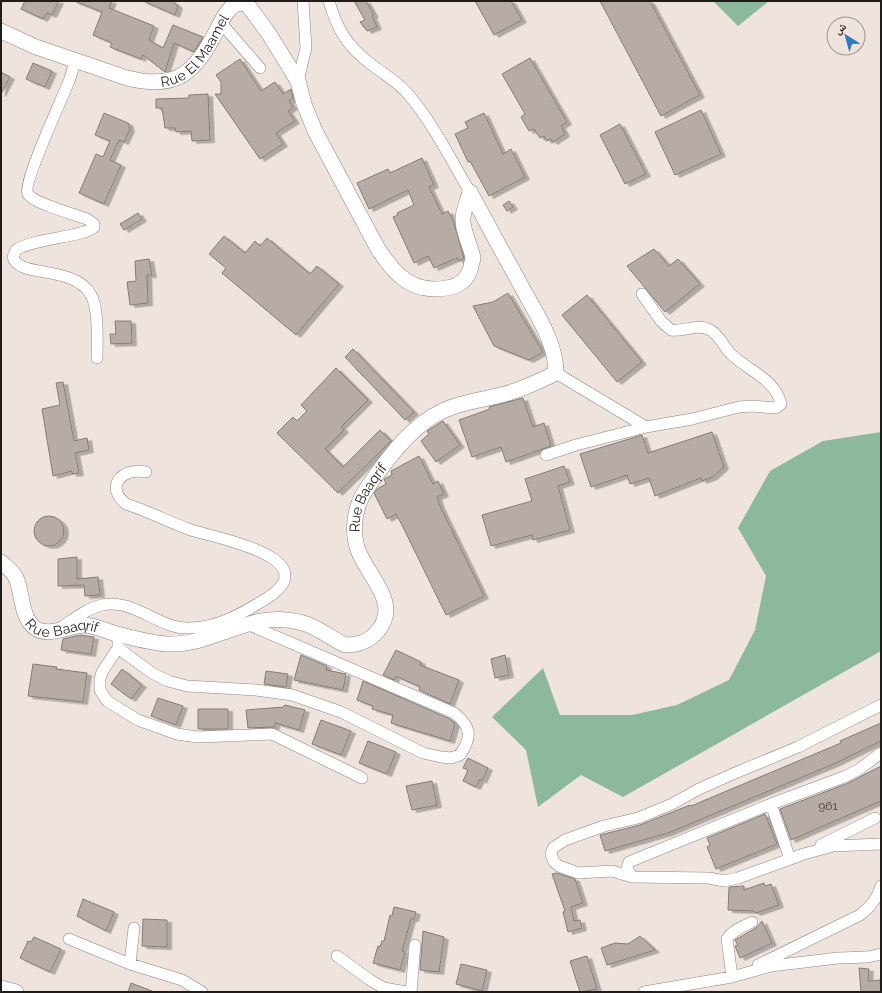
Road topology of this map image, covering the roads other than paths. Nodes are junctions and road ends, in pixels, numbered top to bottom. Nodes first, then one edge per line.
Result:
1 (303, 1) edge
2 (329, 1) edge
3 (221, 23) junction
4 (1, 31) edge
5 (75, 60) junction
6 (260, 68) dead end
7 (298, 81) junction
8 (470, 192) junction
9 (642, 294) dead end
10 (97, 358) dead end
11 (556, 373) junction
12 (646, 427) junction
13 (546, 454) dead end
14 (146, 472) dead end
15 (1, 562) edge
16 (247, 624) junction
17 (57, 630) junction
18 (118, 641) junction
19 (881, 705) edge
20 (881, 753) edge
21 (362, 778) dead end
22 (771, 804) junction
23 (875, 818) dead end
24 (881, 844) edge
25 (804, 854) junction
26 (790, 859) junction
27 (632, 877) junction
28 (881, 886) edge
29 (752, 922) dead end
30 (134, 928) dead end
31 (69, 939) dead end
32 (415, 945) dead end
33 (881, 954) edge
34 (337, 956) dead end
35 (130, 964) junction
36 (735, 976) junction
37 (1, 988) edge
38 (16, 992) edge
39 (202, 992) edge
40 (406, 992) edge
41 (411, 992) edge
42 (644, 992) edge

1 - 7 street
2 - 8 street
3 - 5 street, Rue El Maamel
3 - 6 street
3 - 7 street, Rue El Maamel
4 - 5 street, Rue El Maamel
5 - 10 street
7 - 8 street
8 - 11 street
9 - 12 street
11 - 12 street
11 - 16 street, Rue Baaqrif
12 - 13 street
14 - 17 street
15 - 17 street, Rue Baaqrif
16 - 18 street, Rue Baaqrif
16 - 18 street
17 - 18 street, Rue Baaqrif
18 - 21 street
19 - 27 street
20 - 22 street
22 - 26 street
22 - 27 street
23 - 25 street
24 - 25 street
25 - 26 street
26 - 27 street
28 - 36 street
29 - 36 street
30 - 35 street
31 - 35 street
32 - 41 street
33 - 36 street
34 - 40 street
35 - 39 street
36 - 42 street
37 - 38 street

